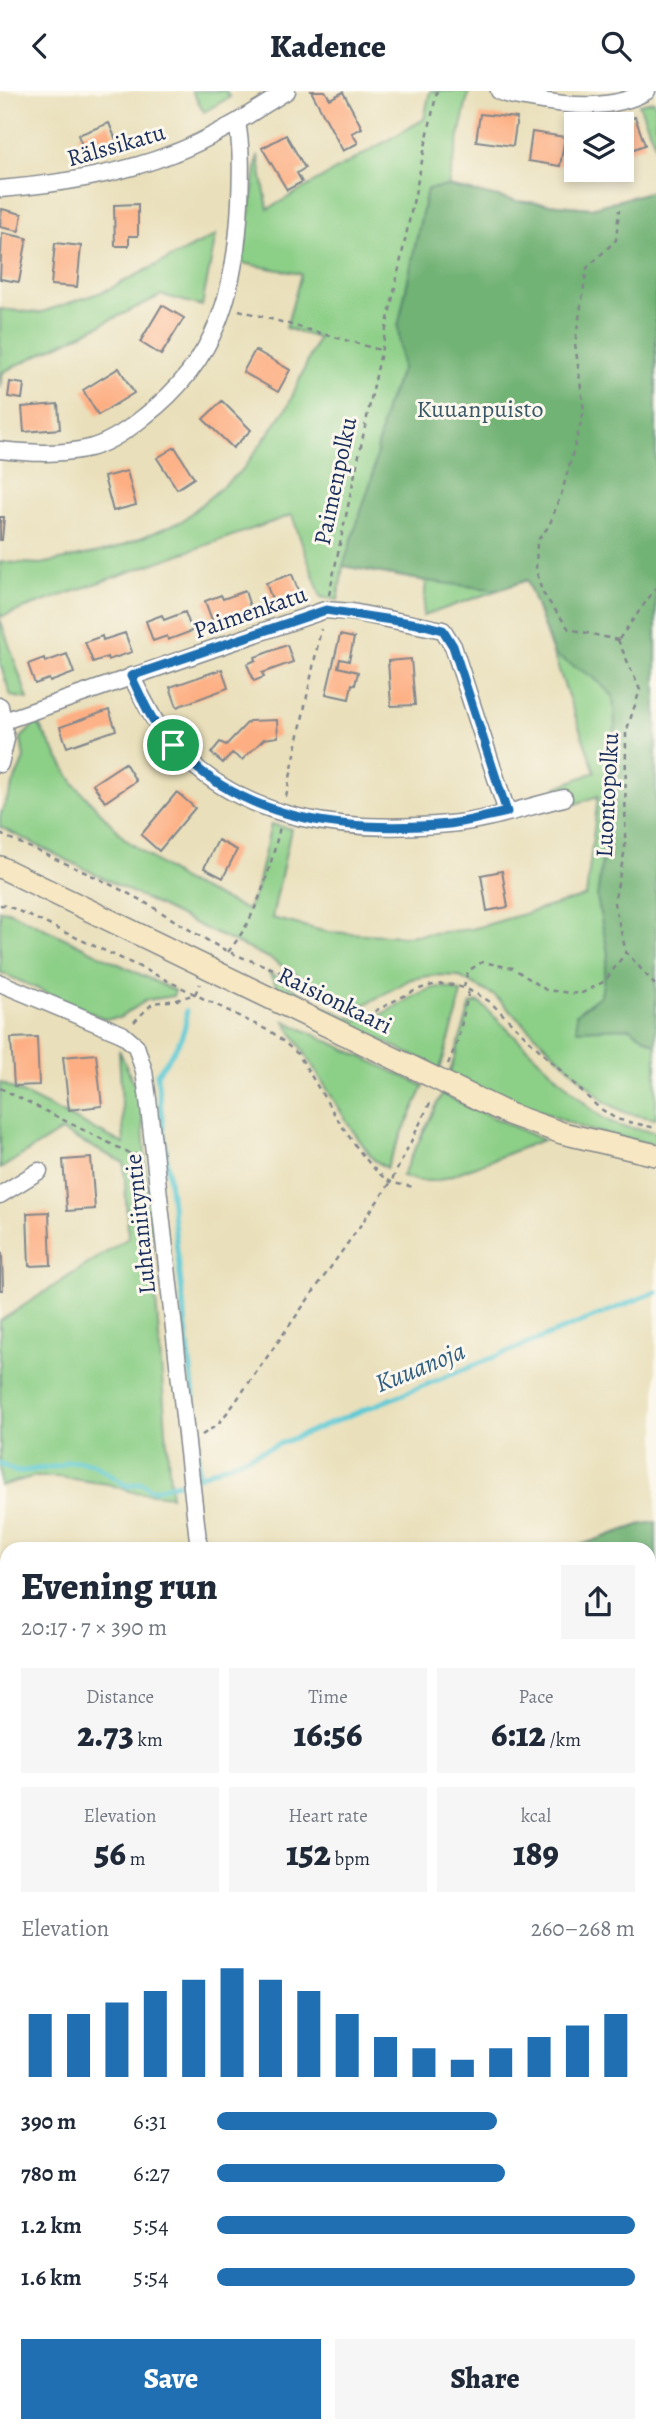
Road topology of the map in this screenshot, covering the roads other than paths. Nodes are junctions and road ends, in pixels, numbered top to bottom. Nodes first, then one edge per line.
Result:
1 (287, 91) edge
2 (499, 91) edge
3 (647, 91) edge
4 (237, 122) junction
5 (0, 189) edge
6 (0, 450) edge
7 (131, 676) junction
8 (2, 713) edge
9 (0, 764) edge
10 (564, 798) dead end
11 (507, 812) junction
12 (0, 867) edge
13 (0, 983) edge
14 (656, 1155) edge
15 (39, 1171) dead end
16 (0, 1195) edge
17 (198, 1542) edge

1 - 4 street, Rälssikatu
2 - 3 street
4 - 5 street, Rälssikatu
4 - 6 street
7 - 8 street, Paimenkatu
7 - 11 street
7 - 11 street, Paimenkatu
8 - 9 street
10 - 11 street
12 - 14 main road, Raisionkaari
13 - 17 street, Luhtaniityntie
15 - 16 street

